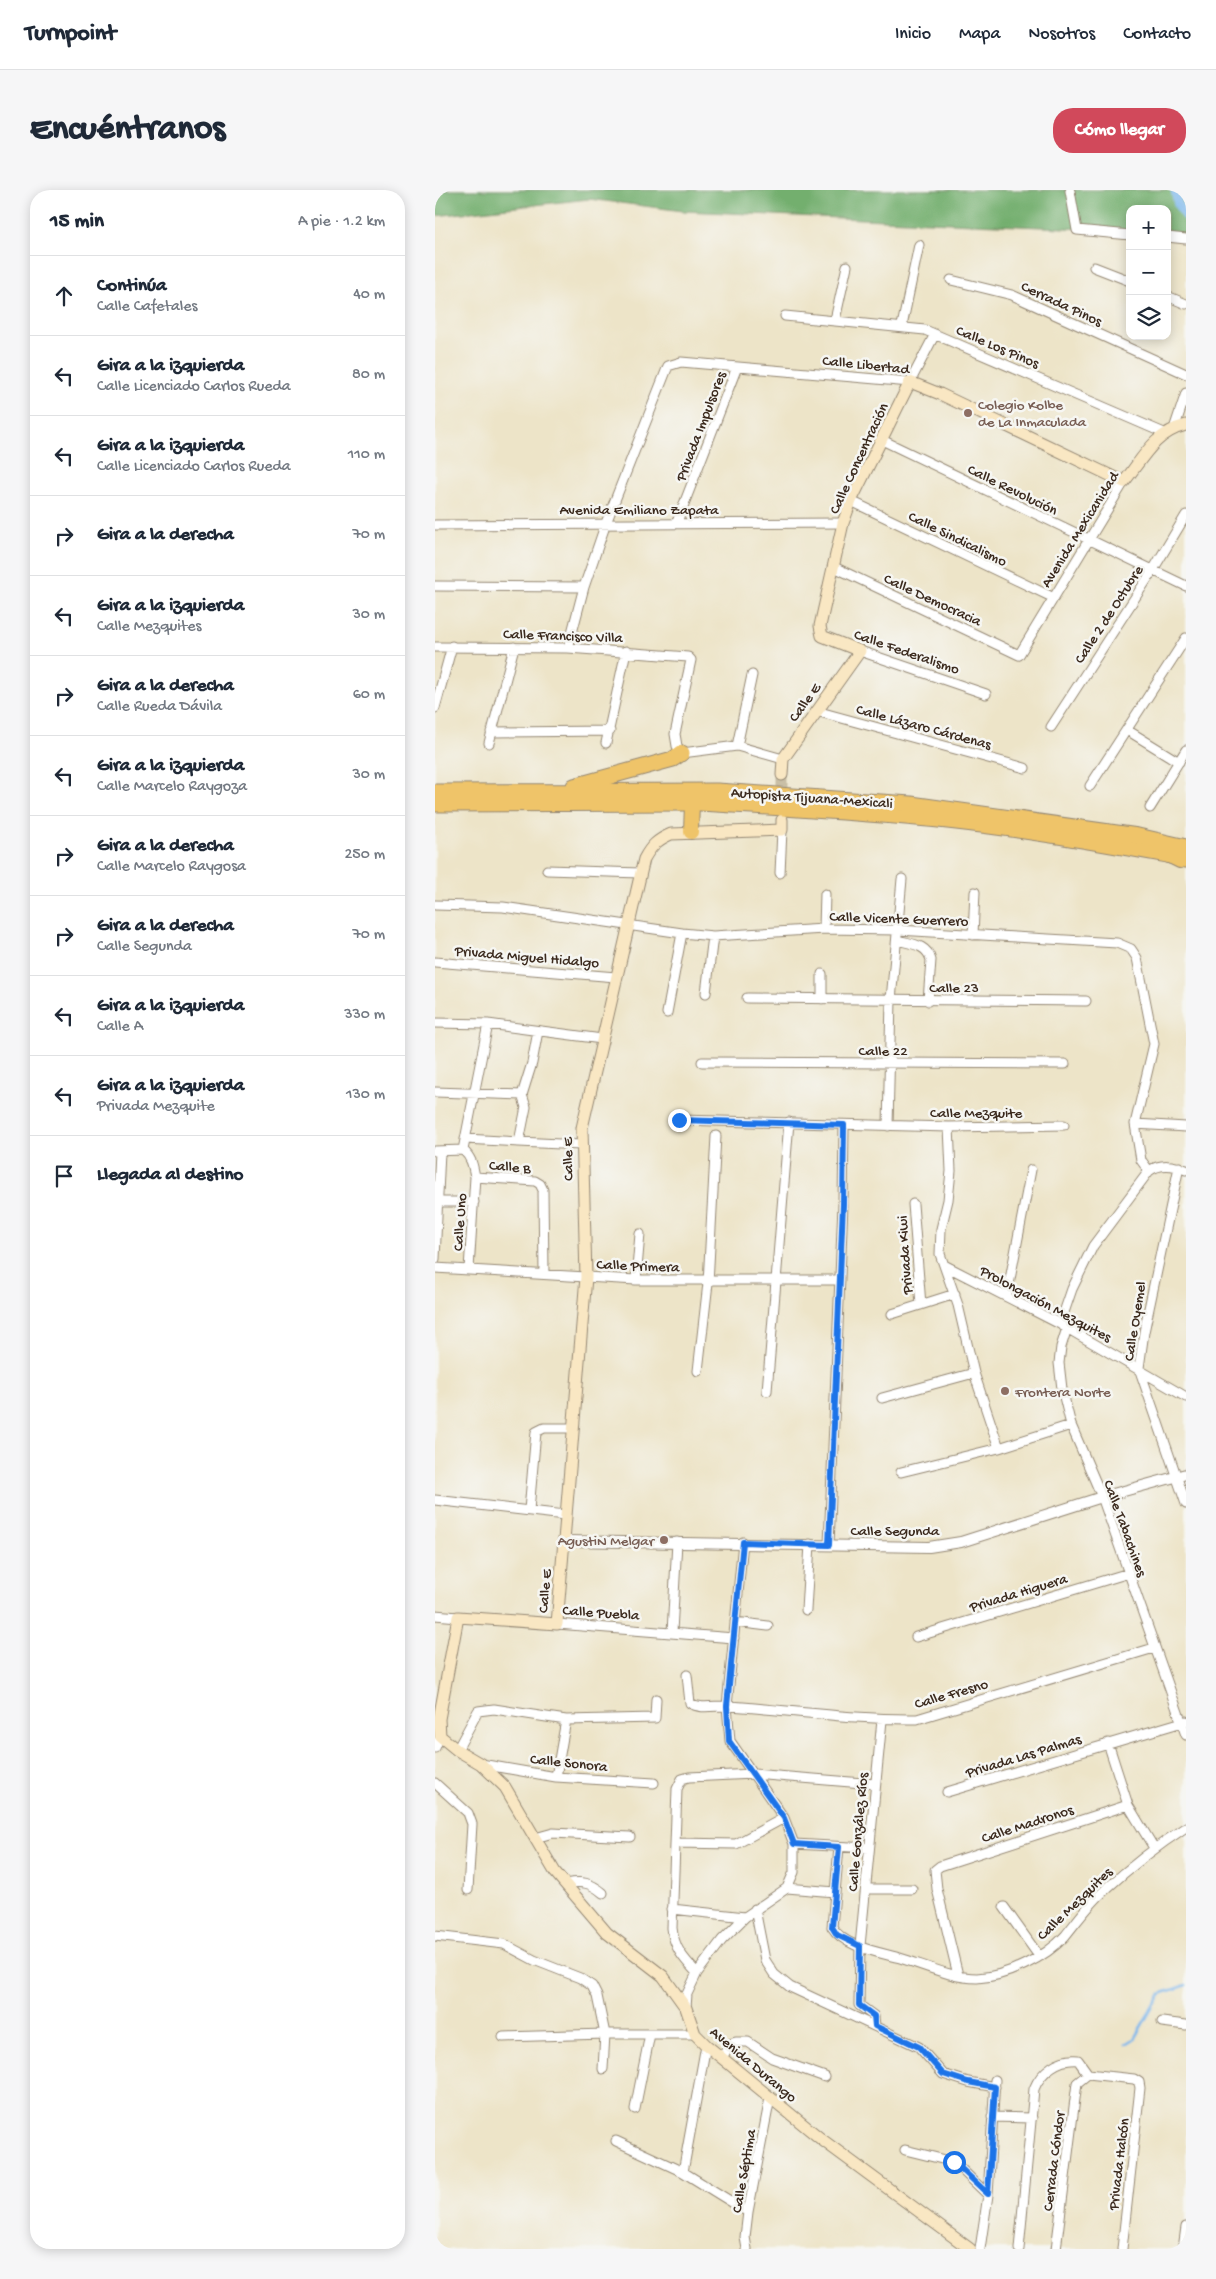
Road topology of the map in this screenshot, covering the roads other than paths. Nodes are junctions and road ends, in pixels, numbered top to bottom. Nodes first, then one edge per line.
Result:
1 (1070, 191) edge
2 (1126, 235) edge
3 (1171, 237) edge
4 (1186, 239) edge
5 (919, 245) dead end
6 (847, 266) dead end
7 (1094, 267) dead end
8 (1126, 279) edge
9 (951, 280) dead end
10 (1171, 298) edge
11 (1186, 304) edge
12 (785, 316) dead end
13 (835, 320) junction
14 (901, 326) junction
15 (935, 334) junction
16 (737, 368) junction
17 (1186, 374) edge
18 (910, 382) junction
19 (1186, 393) edge
20 (1186, 425) edge
21 (1169, 431) junction
22 (882, 440) junction
23 (1124, 482) junction
24 (851, 502) junction
25 (1186, 515) edge
26 (677, 522) junction
27 (606, 523) junction
28 (843, 523) junction
29 (435, 525) edge
30 (1088, 541) junction
31 (834, 567) junction
32 (1153, 570) junction
33 (435, 586) edge
34 (1186, 586) edge
35 (584, 587) junction
36 (1054, 598) junction
37 (820, 631) joint
38 (1186, 638) edge
39 (435, 646) edge
40 (452, 646) junction
41 (514, 647) junction
42 (568, 648) junction
43 (626, 651) junction
44 (861, 651) junction
45 (1019, 655) joint
46 (752, 675) dead end
47 (986, 694) dead end
48 (435, 708) edge
49 (816, 711) junction
50 (1051, 727) dead end
51 (1127, 730) junction
52 (610, 731) junction
53 (491, 732) junction
54 (489, 743) dead end
55 (606, 743) dead end
56 (737, 746) junction
57 (680, 750) junction
58 (1186, 750) edge
59 (783, 759) junction
60 (1179, 762) junction
61 (1025, 768) dead end
62 (782, 775) tunnel mouth
63 (1090, 786) dead end
64 (562, 790) junction
65 (435, 792) edge
66 (692, 803) junction
67 (435, 804) edge
68 (1150, 808) dead end
69 (782, 825) joint
70 (691, 832) junction
71 (1186, 847) edge
72 (1170, 856) junction
73 (1186, 860) edge
74 (1186, 864) edge
75 (547, 870) dead end
76 (640, 873) junction
77 (780, 873) dead end
78 (902, 879) dead end
79 (975, 892) dead end
80 (825, 894) dead end
81 (435, 905) edge
82 (628, 925) junction
83 (823, 929) junction
84 (898, 930) junction
85 (682, 933) junction
86 (973, 935) junction
87 (713, 936) junction
88 (897, 940) junction
89 (435, 962) edge
90 (822, 974) dead end
91 (616, 978) junction
92 (706, 993) dead end
93 (747, 998) dead end
94 (822, 999) junction
95 (891, 1000) junction
96 (928, 1001) junction
97 (1086, 1001) dead end
98 (667, 1013) dead end
99 (435, 1023) edge
100 (488, 1024) junction
101 (537, 1031) junction
102 (602, 1039) junction
103 (701, 1062) dead end
104 (889, 1064) junction
105 (1065, 1064) dead end
106 (435, 1092) edge
107 (474, 1094) junction
108 (522, 1095) junction
109 (679, 1120) dead end
110 (789, 1122) junction
111 (1135, 1124) junction
112 (844, 1125) junction
113 (1064, 1125) dead end
114 (889, 1126) junction
115 (949, 1127) junction
116 (1186, 1127) edge
117 (716, 1136) dead end
118 (465, 1139) junction
119 (519, 1142) junction
120 (581, 1144) junction
121 (463, 1150) junction
122 (437, 1151) edge
123 (1183, 1169) edge
124 (1031, 1170) dead end
125 (1149, 1171) junction
126 (475, 1177) junction
127 (438, 1198) edge
128 (474, 1202) junction
129 (913, 1204) dead end
130 (640, 1234) dead end
131 (435, 1259) edge
132 (945, 1265) junction
133 (435, 1268) edge
134 (469, 1269) junction
135 (544, 1274) junction
136 (586, 1277) junction
137 (636, 1280) junction
138 (708, 1280) junction
139 (776, 1280) junction
140 (840, 1280) junction
141 (955, 1294) junction
142 (1007, 1295) junction
143 (921, 1305) junction
144 (892, 1314) dead end
145 (1063, 1326) junction
146 (1139, 1368) junction
147 (698, 1371) dead end
148 (974, 1373) junction
149 (767, 1391) dead end
150 (1186, 1397) edge
151 (882, 1398) dead end
152 (1071, 1425) junction
153 (573, 1428) junction
154 (999, 1448) junction
155 (901, 1472) dead end
156 (1181, 1475) edge
157 (1102, 1497) junction
158 (435, 1500) edge
159 (1186, 1504) edge
160 (529, 1510) junction
161 (565, 1514) junction
162 (564, 1541) junction
163 (677, 1542) junction
164 (743, 1542) junction
165 (811, 1544) junction
166 (829, 1545) junction
167 (1129, 1573) junction
168 (806, 1610) dead end
169 (435, 1614) edge
170 (458, 1617) junction
171 (735, 1622) junction
172 (557, 1624) junction
173 (769, 1626) dead end
174 (672, 1632) junction
175 (734, 1638) junction
176 (916, 1638) dead end
177 (1154, 1648) junction
178 (687, 1674) dead end
179 (656, 1699) dead end
180 (727, 1706) junction
181 (566, 1720) junction
182 (882, 1720) junction
183 (1184, 1722) edge
184 (1186, 1735) edge
185 (440, 1736) junction
186 (1108, 1743) junction
187 (435, 1748) edge
188 (457, 1750) junction
189 (481, 1764) junction
190 (754, 1774) junction
191 (555, 1777) junction
192 (435, 1783) edge
193 (654, 1783) dead end
194 (875, 1784) junction
195 (947, 1792) dead end
196 (1128, 1805) junction
197 (784, 1818) junction
198 (1186, 1827) edge
199 (630, 1837) dead end
200 (535, 1838) junction
201 (676, 1843) junction
202 (794, 1844) junction
203 (839, 1847) junction
204 (869, 1848) junction
205 (1154, 1848) junction
206 (565, 1884) junction
207 (787, 1888) junction
208 (866, 1889) junction
209 (912, 1889) dead end
210 (468, 1890) dead end
211 (835, 1892) junction
212 (603, 1893) dead end
213 (1004, 1907) dead end
214 (672, 1909) junction
215 (755, 1909) junction
216 (745, 1917) junction
217 (435, 1936) edge
218 (860, 1946) junction
219 (1039, 1956) junction
220 (697, 1973) junction
221 (959, 1975) junction
222 (686, 2008) junction
223 (1162, 2022) dead end
224 (1186, 2025) edge
225 (875, 2026) junction
226 (605, 2034) junction
227 (650, 2034) junction
228 (695, 2034) junction
229 (503, 2037) dead end
230 (706, 2045) junction
231 (722, 2058) junction
232 (603, 2069) dead end
233 (1084, 2076) junction
234 (825, 2077) dead end
235 (770, 2098) junction
236 (635, 2109) dead end
237 (992, 2117) junction
238 (1032, 2118) junction
239 (616, 2141) dead end
240 (905, 2150) dead end
241 (683, 2172) junction
242 (988, 2194) junction
243 (748, 2212) junction
244 (1186, 2227) edge
245 (747, 2249) edge
246 (969, 2249) edge
247 (980, 2249) edge
248 (1019, 2249) edge
249 (1057, 2249) edge
250 (1122, 2249) edge
251 (1183, 2249) edge

1 - 2 street
3 - 4 street
5 - 14 street
6 - 13 street
7 - 8 street
9 - 17 street, Cerrada Pinos
10 - 11 street
12 - 13 street, Calle Los Pinos
13 - 14 street, Calle Los Pinos
14 - 15 street, Calle Los Pinos
15 - 18 street, Calle Concentración
15 - 21 street, Calle Los Pinos
16 - 18 street, Calle Libertad
16 - 26 street, Privada Impulsores
16 - 27 street, Calle Libertad
18 - 22 main road, Calle Concentración
18 - 23 main road, Calle Libertad
19 - 21 street
20 - 21 main road
21 - 23 main road, Avenida Mexicanidad
22 - 24 main road, Calle Concentración
22 - 30 street, Calle Revolución
23 - 30 street, Avenida Mexicanidad
24 - 28 main road, Calle Concentración
24 - 36 street, Calle Sindicalismo
25 - 32 street, Calle 2 de Octubre
26 - 27 street, Avenida Emiliano Zapata
26 - 28 street, Avenida Emiliano Zapata
27 - 29 street, Avenida Emiliano Zapata
27 - 35 street
28 - 31 main road, Calle Concentración
30 - 32 street, Calle Revolución
30 - 36 street, Avenida Mexicanidad
31 - 37 main road, Calle Concentración
31 - 45 street, Calle Democracia
32 - 34 street, Calle Revolución
32 - 50 street, Calle 2 de Octubre
33 - 35 street
35 - 42 street
36 - 45 street, Avenida Mexicanidad
37 - 44 main road, Calle Federalismo
38 - 51 street
39 - 40 street, Calle Francisco Villa
40 - 41 street, Calle Francisco Villa
40 - 48 street
41 - 42 street, Calle Francisco Villa
41 - 53 street
42 - 43 street, Calle Francisco Villa
43 - 52 street
43 - 57 street, Calle Francisco Villa
44 - 47 street, Calle Federalismo
44 - 49 main road, Calle E
46 - 56 street
49 - 59 main road, Calle E
49 - 61 street, Calle Lázaro Cárdenas
51 - 60 street
51 - 63 street
52 - 53 street
52 - 55 street
53 - 54 street
56 - 57 street
56 - 59 street
57 - 64 highway
58 - 60 street
59 - 62 main road
60 - 68 street
64 - 65 highway, Autopista Tijuana-Mexicali
64 - 71 highway, Autopista Tijuana-Mexicali
66 - 67 highway, Autopista Tijuana-Mexicali
66 - 70 highway
66 - 72 highway, Autopista Tijuana-Mexicali
69 - 70 main road, Calle E
69 - 77 street
70 - 76 main road, Calle E
72 - 73 highway, Autopista Tijuana-Mexicali
72 - 74 highway
75 - 76 street
76 - 82 main road, Calle E
78 - 84 street
79 - 86 street
80 - 83 street
81 - 82 street, Calle Vicente Guerrero
82 - 85 street, Calle Vicente Guerrero
82 - 91 main road, Calle E
83 - 84 street, Calle Vicente Guerrero
83 - 87 street, Calle Vicente Guerrero
84 - 86 street, Calle Vicente Guerrero
84 - 88 street
85 - 87 street, Calle Vicente Guerrero
85 - 98 street
86 - 111 street, Calle Vicente Guerrero
87 - 92 street
88 - 95 street
88 - 96 street
89 - 91 street, Privada Miguel Hidalgo
90 - 94 street
91 - 102 main road, Calle E
93 - 94 street, Calle 23
94 - 95 street, Calle 23
95 - 96 street, Calle 23
95 - 104 street
96 - 97 street, Calle 23
99 - 100 street
100 - 101 street
100 - 107 street
101 - 102 street
101 - 108 street
102 - 120 main road, Calle E
103 - 104 street, Calle 22
104 - 105 street, Calle 22
104 - 114 street
106 - 107 street
107 - 108 street
107 - 118 street
108 - 119 street
109 - 110 street, Calle Mezquite
110 - 112 street, Calle Mezquite
110 - 139 street
111 - 116 street
111 - 125 street, Calle Vicente Guerrero
112 - 114 street, Calle Mezquite
112 - 140 street
113 - 115 street, Calle Mezquite
114 - 115 street, Calle Mezquite
115 - 132 street
117 - 138 street
118 - 119 street
118 - 121 street
119 - 120 street
120 - 136 main road, Calle E
121 - 122 street
121 - 126 street, Calle B
122 - 127 street
123 - 125 street
123 - 146 street, Calle Oyemel
124 - 142 street
125 - 145 street, Calle Tabachines
126 - 128 street, Calle Uno
126 - 135 street, Calle B
127 - 128 street
127 - 131 street
128 - 134 street, Calle Uno
129 - 143 street, Privada Kiwi
130 - 137 street
132 - 141 street
132 - 142 street, Prolongación Mezquites
133 - 134 street, Calle Primera
134 - 135 street, Calle Primera
135 - 136 street, Calle Primera
136 - 137 street, Calle Primera
136 - 153 main road, Calle E
137 - 138 street, Calle Primera
138 - 139 street, Calle Primera
138 - 147 street
139 - 140 street, Calle Primera
139 - 149 street
140 - 166 street
141 - 143 street
141 - 148 street
142 - 145 street, Prolongación Mezquites
143 - 144 street
145 - 146 street, Prolongación Mezquites
145 - 152 street, Calle Tabachines
146 - 150 street, Prolongación Mezquites
146 - 156 street, Calle Oyemel
148 - 151 street
148 - 154 street
152 - 154 street
152 - 157 street, Calle Tabachines
153 - 160 street
153 - 161 main road, Calle E
154 - 155 street
156 - 157 street, Calle Segunda
156 - 159 street, Calle Oyemel
157 - 166 street, Calle Segunda
157 - 167 street, Calle Tabachines
158 - 160 street
160 - 161 street
161 - 162 main road, Calle E
162 - 163 street, Calle Segunda
162 - 172 main road, Calle E
163 - 164 street, Calle Segunda
163 - 174 street
164 - 165 street, Calle Segunda
164 - 171 street
165 - 166 street, Calle Segunda
165 - 168 street
167 - 176 street, Privada Higuera
167 - 177 street, Calle Tabachines
169 - 170 street, Calle Puebla
170 - 172 main road, Calle Puebla
170 - 185 main road
171 - 173 street
171 - 175 street
172 - 174 street, Calle Puebla
174 - 175 street, Calle Puebla
175 - 180 street
177 - 182 street, Calle Fresno
177 - 183 street, Calle Tabachines
178 - 180 street, Calle Fresno
179 - 181 street
180 - 182 street, Calle Fresno
180 - 190 street
181 - 188 street
181 - 191 street
182 - 194 street, Calle González Ríos
183 - 184 street, Calle Tabachines
183 - 186 street, Privada Las Palmas
185 - 187 street
185 - 188 main road, Avenida Durango
186 - 195 street, Privada Las Palmas
186 - 196 street
188 - 189 main road, Avenida Durango
189 - 191 street, Calle Sonora
189 - 200 main road, Avenida Durango
190 - 194 street
190 - 197 street
190 - 201 street
191 - 193 street, Calle Sonora
192 - 210 street
194 - 204 street, Calle González Ríos
196 - 205 street
196 - 221 street, Calle Madronos
197 - 201 street
197 - 202 street
198 - 205 street, Calle Mezquites
199 - 200 street
200 - 206 main road, Avenida Durango
201 - 214 street
202 - 203 street
202 - 207 street
203 - 204 street
203 - 211 street
204 - 208 street, Calle González Ríos
205 - 219 street, Calle Mezquites
206 - 212 street
206 - 222 main road, Avenida Durango
207 - 211 street
207 - 215 street
208 - 209 street
208 - 218 street, Calle González Ríos
211 - 218 street, Calle Mezquites
213 - 219 street
214 - 216 street
214 - 220 street
215 - 216 street
215 - 225 street
216 - 220 street
217 - 226 street
218 - 221 street, Calle Mezquites
218 - 225 street, Calle González Ríos
219 - 221 street, Calle Mezquites
220 - 222 street
222 - 228 main road, Avenida Durango
223 - 224 street
225 - 237 street
226 - 227 street
226 - 229 street
226 - 232 street
227 - 228 street
227 - 236 street
228 - 230 main road, Avenida Durango
230 - 231 main road, Avenida Durango
230 - 241 street
231 - 234 street
231 - 235 main road, Avenida Durango
233 - 238 street
233 - 249 street, Cerrada Cóndor
233 - 250 street, Privada Halcón
235 - 243 street, Calle Séptima
235 - 246 main road, Avenida Durango
237 - 238 street
237 - 242 street
238 - 248 street
239 - 241 street
240 - 242 street
241 - 243 street
242 - 247 street
243 - 245 street, Calle Séptima
244 - 251 street

